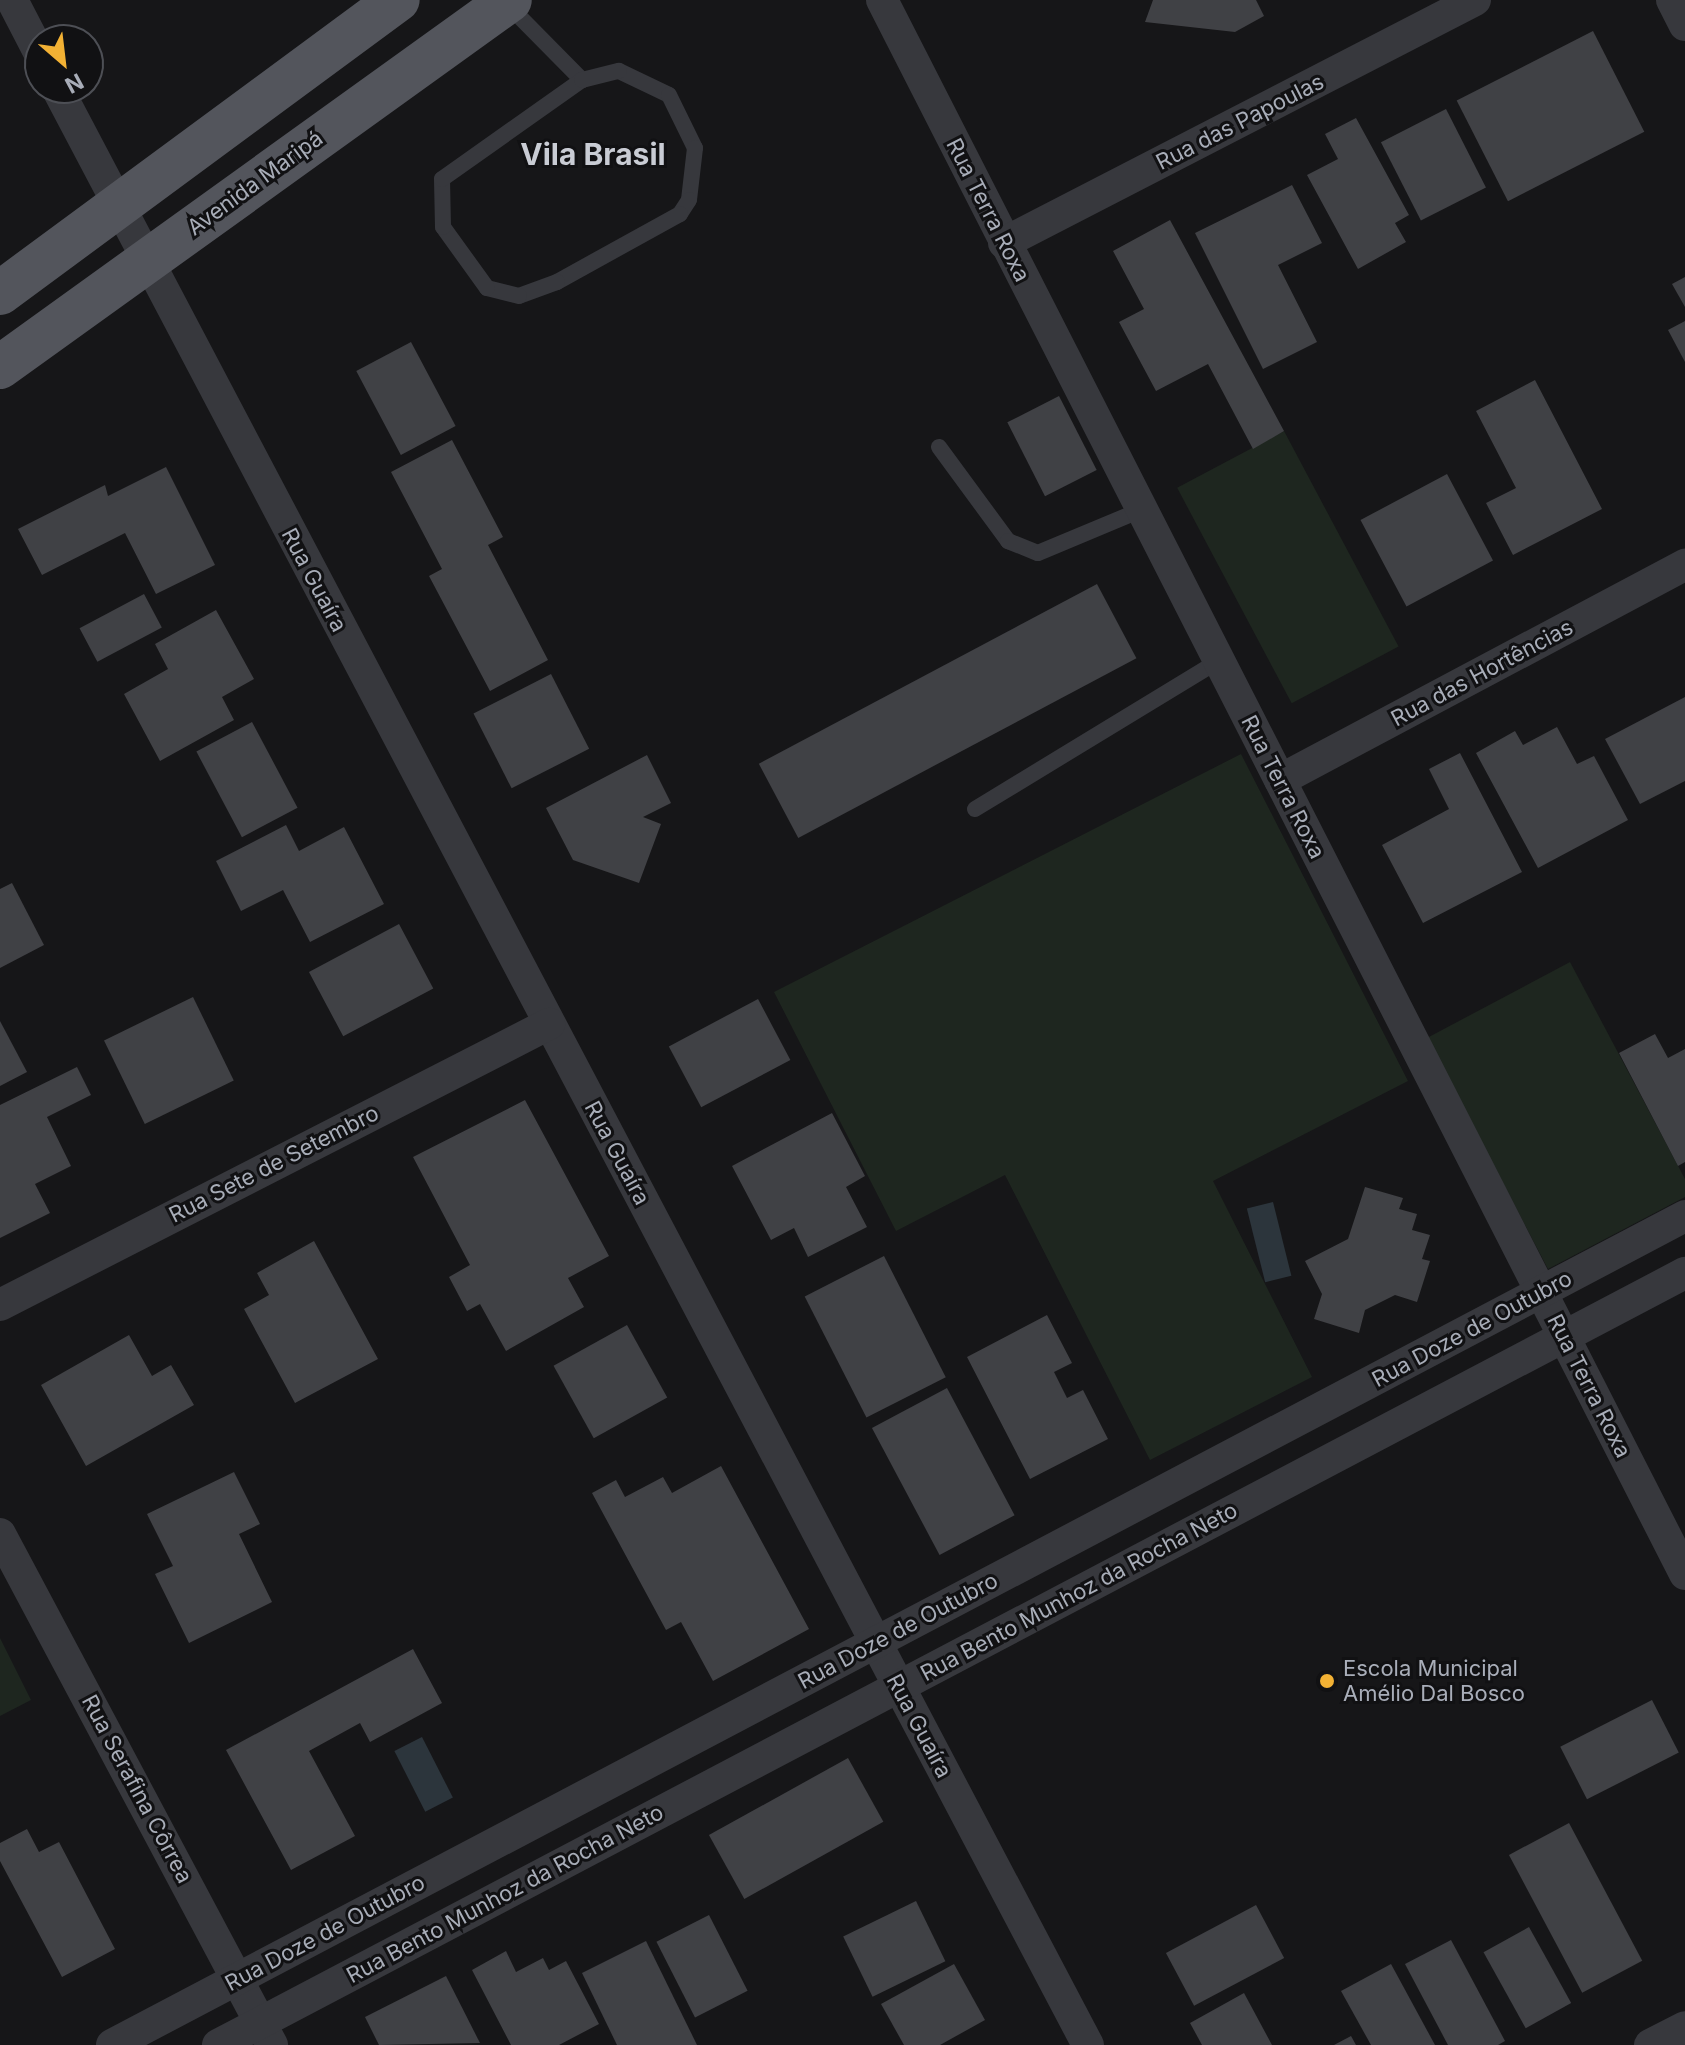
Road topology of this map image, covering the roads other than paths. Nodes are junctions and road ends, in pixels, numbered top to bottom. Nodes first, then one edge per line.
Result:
1 (12, 0) edge
2 (398, 0) edge
3 (882, 0) edge
4 (1475, 0) edge
5 (1672, 0) edge
6 (507, 1) edge
7 (24, 24) edge
8 (1685, 25) edge
9 (582, 80) junction
10 (65, 104) edge
11 (118, 207) junction
12 (1004, 243) junction
13 (146, 262) junction
14 (0, 293) edge
15 (0, 367) edge
16 (939, 447) dead end
17 (1141, 510) junction
18 (1685, 565) edge
19 (1218, 661) junction
20 (1280, 780) junction
21 (975, 809) dead end
22 (549, 1024) junction
23 (1685, 1216) edge
24 (1685, 1273) edge
25 (1541, 1292) junction
26 (0, 1305) edge
27 (1564, 1336) junction
28 (0, 1534) edge
29 (1685, 1574) edge
30 (875, 1643) junction
31 (898, 1687) junction
32 (239, 1979) junction
33 (1685, 2027) edge
34 (267, 2034) edge
35 (112, 2045) edge
36 (218, 2045) edge
37 (1088, 2045) edge
38 (1650, 2045) edge

1 - 7 street
2 - 11 main road
3 - 12 street, Rua Terra Roxa
4 - 12 street, Rua das Papoulas
5 - 8 street
6 - 9 lane
6 - 13 main road, Avenida Maripá
9 - 9 lane
10 - 11 street, Rua Guaíra
11 - 13 street, Rua Guaíra
11 - 14 main road
12 - 17 street, Rua Terra Roxa
13 - 15 main road, Avenida Maripá
13 - 22 street, Rua Guaíra
16 - 17 lane
17 - 19 street, Rua Terra Roxa
18 - 20 street, Rua das Hortências
19 - 20 street, Rua Terra Roxa
19 - 21 lane
20 - 25 street, Rua Terra Roxa
22 - 26 street, Rua Sete de Setembro
22 - 30 street, Rua Guaíra
23 - 25 street, Rua Doze de Outubro
24 - 27 street, Rua Bento Munhoz da Rocha Neto
25 - 27 street, Rua Terra Roxa
25 - 30 street, Rua Doze de Outubro
27 - 29 street, Rua Terra Roxa
27 - 31 street, Rua Bento Munhoz da Rocha Neto
28 - 32 street, Rua Serafina Côrrea
30 - 31 street, Rua Guaíra
30 - 32 street, Rua Doze de Outubro
31 - 34 street, Rua Bento Munhoz da Rocha Neto
31 - 37 street, Rua Guaíra
32 - 34 street, Rua Serafina Côrrea
32 - 35 street, Rua Doze de Outubro
33 - 38 street
34 - 36 street, Rua Bento Munhoz da Rocha Neto

